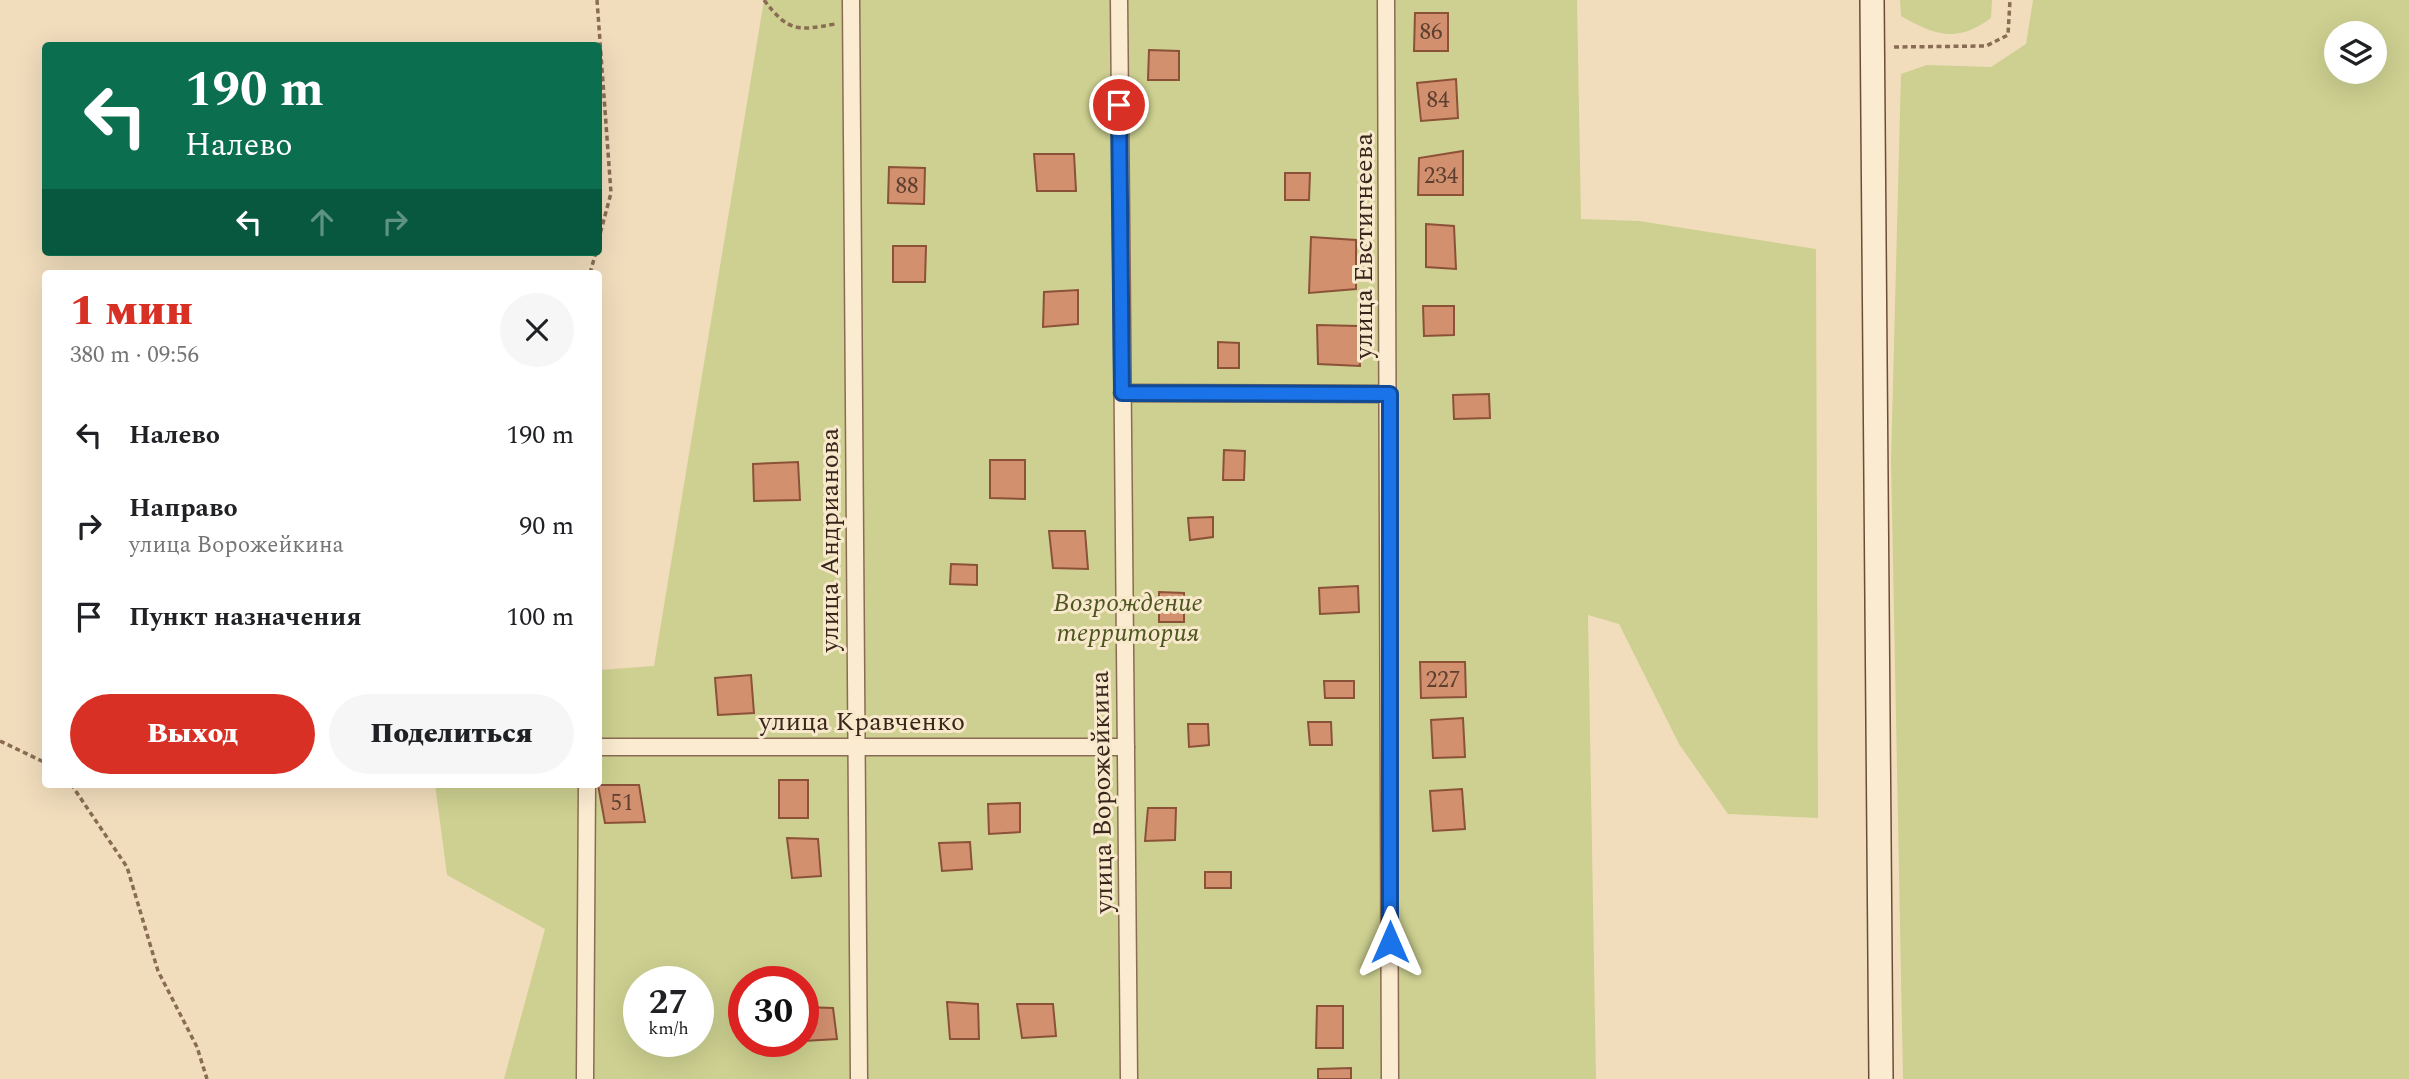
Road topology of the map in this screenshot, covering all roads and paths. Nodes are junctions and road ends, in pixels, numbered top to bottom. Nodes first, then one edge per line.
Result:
1 (597, 0) edge
2 (764, 0) edge
3 (851, 0) edge
4 (1118, 0) edge
5 (1386, 0) edge
6 (1872, 0) edge
7 (2011, 0) edge
8 (851, 22) junction
9 (600, 42) edge
10 (1873, 47) junction
11 (602, 69) edge
12 (602, 227) edge
13 (1122, 393) junction
14 (1390, 394) junction
15 (0, 741) edge
16 (602, 747) edge
17 (856, 747) junction
18 (1126, 747) junction
19 (42, 761) edge
20 (74, 788) edge
21 (587, 788) edge
22 (207, 1079) edge
23 (585, 1079) edge
24 (859, 1079) edge
25 (1129, 1079) edge
26 (1390, 1079) edge
27 (1881, 1079) edge

1 - 9 path
2 - 8 path
3 - 8 street, улица Андрианова
4 - 13 street, улица Ворожейкина
5 - 14 street, улица Евстигнеева
6 - 10 main road
7 - 10 path
8 - 17 street, улица Андрианова
10 - 27 main road
11 - 12 path
13 - 14 street
13 - 18 street, улица Ворожейкина
14 - 26 street, улица Евстигнеева
15 - 19 path
16 - 17 street, улица Кравченко
17 - 18 street, улица Кравченко
17 - 24 street, улица Андрианова
18 - 25 street, улица Ворожейкина
20 - 22 path
21 - 23 street

